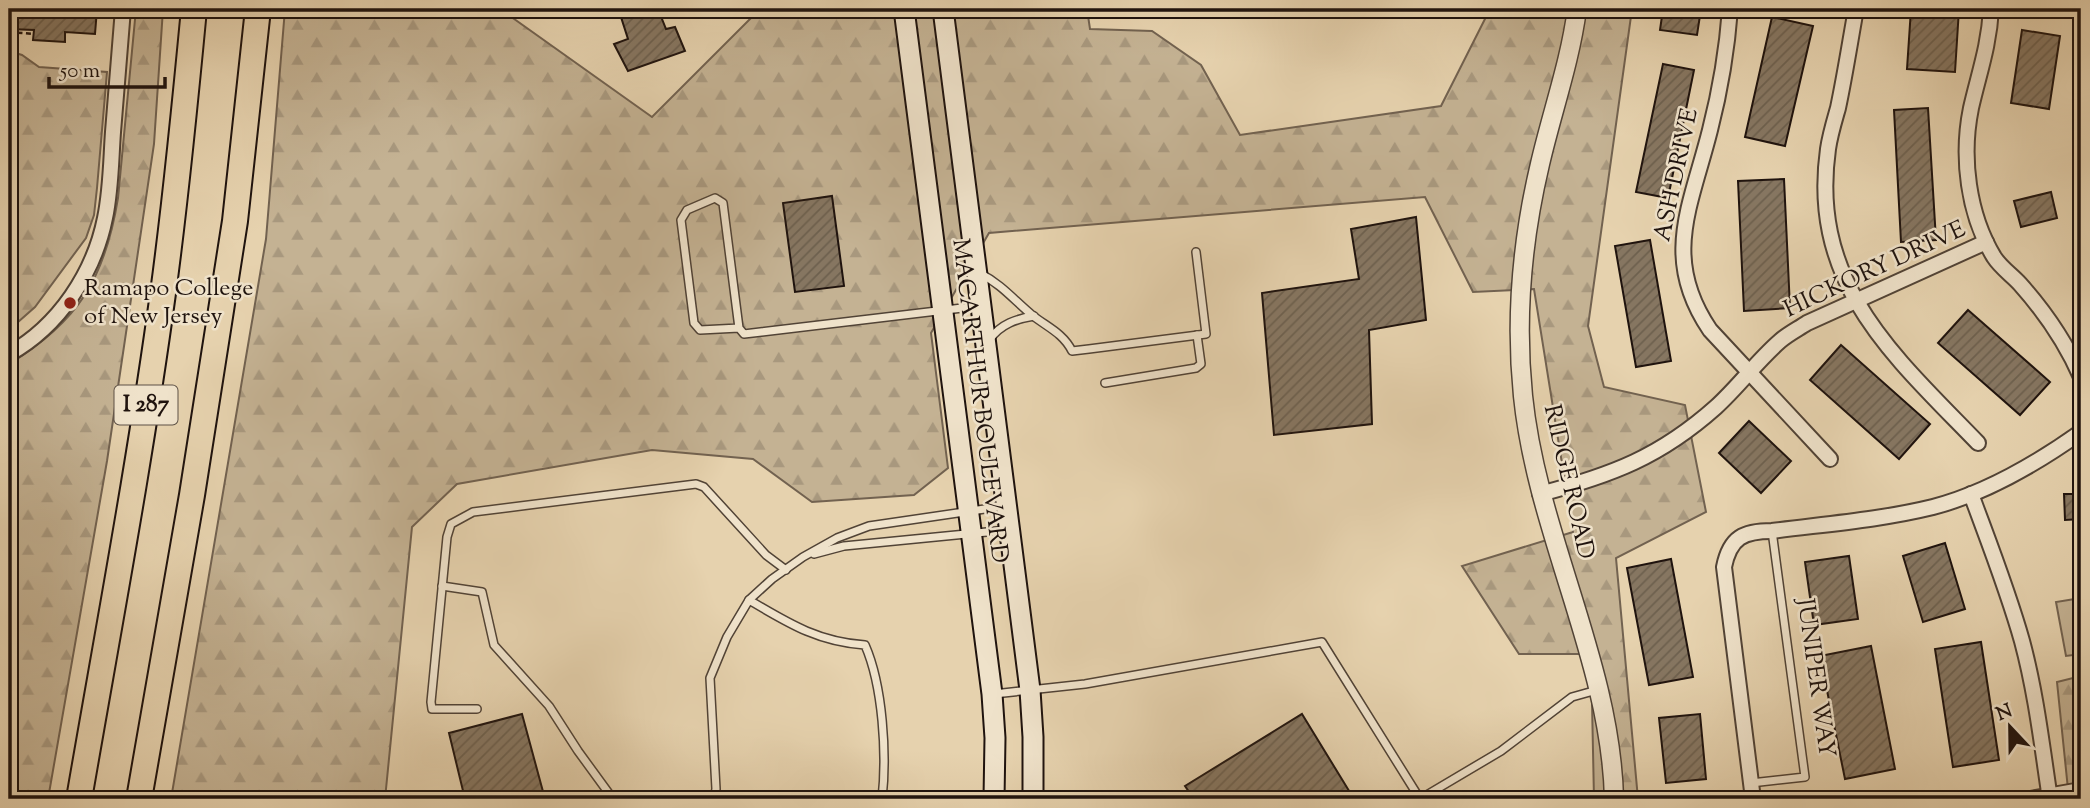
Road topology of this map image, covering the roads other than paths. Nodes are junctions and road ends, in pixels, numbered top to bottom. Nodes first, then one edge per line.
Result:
1 (123, 9) edge
2 (194, 9) edge
3 (258, 9) edge
4 (904, 9) edge
5 (943, 9) edge
6 (1577, 9) edge
7 (1730, 9) edge
8 (1856, 9) edge
9 (1991, 9) edge
10 (1986, 242) junction
11 (1196, 253) dead end
12 (977, 272) junction
13 (1855, 301) junction
14 (981, 306) junction
15 (943, 311) junction
16 (1034, 316) junction
17 (739, 328) junction
18 (1197, 335) junction
19 (986, 345) junction
20 (9, 354) edge
21 (1749, 372) junction
22 (2081, 377) edge
23 (1105, 383) dead end
24 (2081, 432) edge
25 (1978, 443) dead end
26 (1830, 459) dead end
27 (1540, 494) junction
28 (1970, 494) junction
29 (1006, 506) junction
30 (968, 512) junction
31 (1009, 530) junction
32 (1772, 531) junction
33 (971, 533) junction
34 (803, 557) junction
35 (786, 570) junction
36 (442, 586) junction
37 (749, 600) junction
38 (1598, 689) junction
39 (1030, 690) junction
40 (992, 694) junction
41 (477, 709) dead end
42 (1751, 783) junction
43 (2081, 790) edge
44 (2050, 798) edge
45 (79, 799) edge
46 (139, 799) edge
47 (613, 799) edge
48 (713, 799) edge
49 (882, 799) edge
50 (994, 799) edge
51 (1033, 799) edge
52 (1420, 799) edge
53 (1614, 799) edge
54 (1753, 799) edge
55 (2030, 799) edge

1 - 20 street
2 - 45 highway, I 287
3 - 46 highway, I 287
4 - 15 main road, MACARTHUR BOULEVARD
5 - 12 main road, MACARTHUR BOULEVARD
6 - 27 street, RIDGE ROAD
7 - 21 street, ASH DRIVE
8 - 13 street
9 - 10 street
10 - 13 street, HICKORY DRIVE
10 - 22 street
11 - 18 lane
12 - 14 main road, MACARTHUR BOULEVARD
12 - 16 lane
13 - 21 street, HICKORY DRIVE
13 - 25 street
14 - 15 lane
14 - 19 main road, MACARTHUR BOULEVARD
15 - 17 lane
15 - 30 main road, MACARTHUR BOULEVARD
16 - 18 lane
16 - 19 lane
17 - 17 lane
18 - 23 lane
19 - 29 main road, MACARTHUR BOULEVARD
21 - 26 street, ASH DRIVE
21 - 27 street, HICKORY DRIVE
24 - 28 street
27 - 38 street, RIDGE ROAD
28 - 32 street
28 - 44 street
29 - 30 lane
29 - 31 main road, MACARTHUR BOULEVARD
30 - 33 main road, MACARTHUR BOULEVARD
30 - 34 lane
31 - 33 lane
31 - 39 main road, MACARTHUR BOULEVARD
32 - 42 street
32 - 42 lane, JUNIPER WAY
33 - 34 lane
33 - 40 main road, MACARTHUR BOULEVARD
34 - 35 lane
35 - 36 lane
35 - 37 lane
36 - 41 lane
36 - 47 lane
37 - 48 lane
37 - 49 lane
38 - 52 lane
38 - 53 street, RIDGE ROAD
39 - 40 lane
39 - 51 main road, MACARTHUR BOULEVARD
39 - 52 lane
40 - 50 main road, MACARTHUR BOULEVARD
42 - 54 street
43 - 44 street
44 - 55 street

